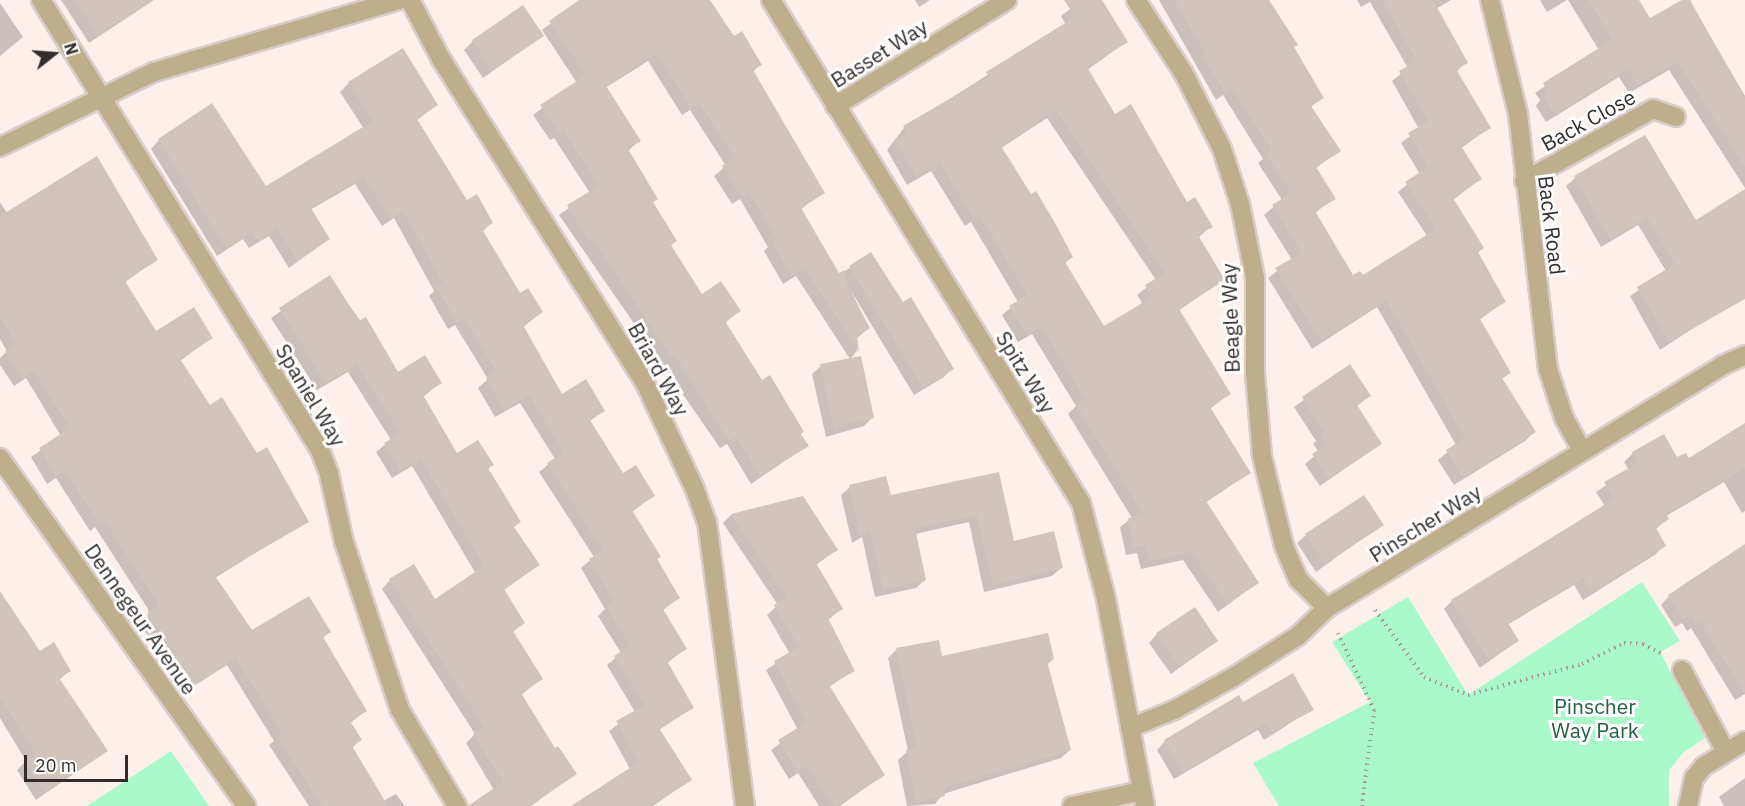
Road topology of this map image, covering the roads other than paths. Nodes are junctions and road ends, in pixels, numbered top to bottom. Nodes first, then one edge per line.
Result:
1 (41, 0) edge
2 (399, 0) edge
3 (410, 0) edge
4 (771, 0) edge
5 (1007, 0) edge
6 (1136, 0) edge
7 (1490, 0) edge
8 (101, 97) junction
9 (835, 106) junction
10 (1676, 117) dead end
11 (0, 147) edge
12 (1524, 181) junction
13 (1745, 355) edge
14 (1582, 452) junction
15 (0, 458) edge
16 (1327, 608) junction
17 (1682, 670) road end
18 (1130, 728) junction
19 (1745, 741) edge
20 (1726, 752) junction
21 (1143, 799) edge
22 (246, 806) edge
23 (457, 806) edge
24 (745, 806) edge
25 (1072, 806) edge
26 (1688, 806) edge

1 - 8 street, Spaniel Way
2 - 8 street
3 - 24 street, Briard Way
4 - 9 street, Spitz Way
5 - 9 street, Basset Way
6 - 16 street, Beagle Way
7 - 12 street, Back Road
8 - 11 street
8 - 23 street, Spaniel Way
9 - 18 street, Spitz Way
10 - 12 street, Back Close
12 - 14 street, Back Road
13 - 14 street, Pinscher Way
14 - 16 street, Pinscher Way
15 - 22 street, Dennegeur Avenue
16 - 18 street, Pinscher Way
17 - 20 street
18 - 21 street, Spitz Way
19 - 20 street
20 - 26 street
21 - 25 street

